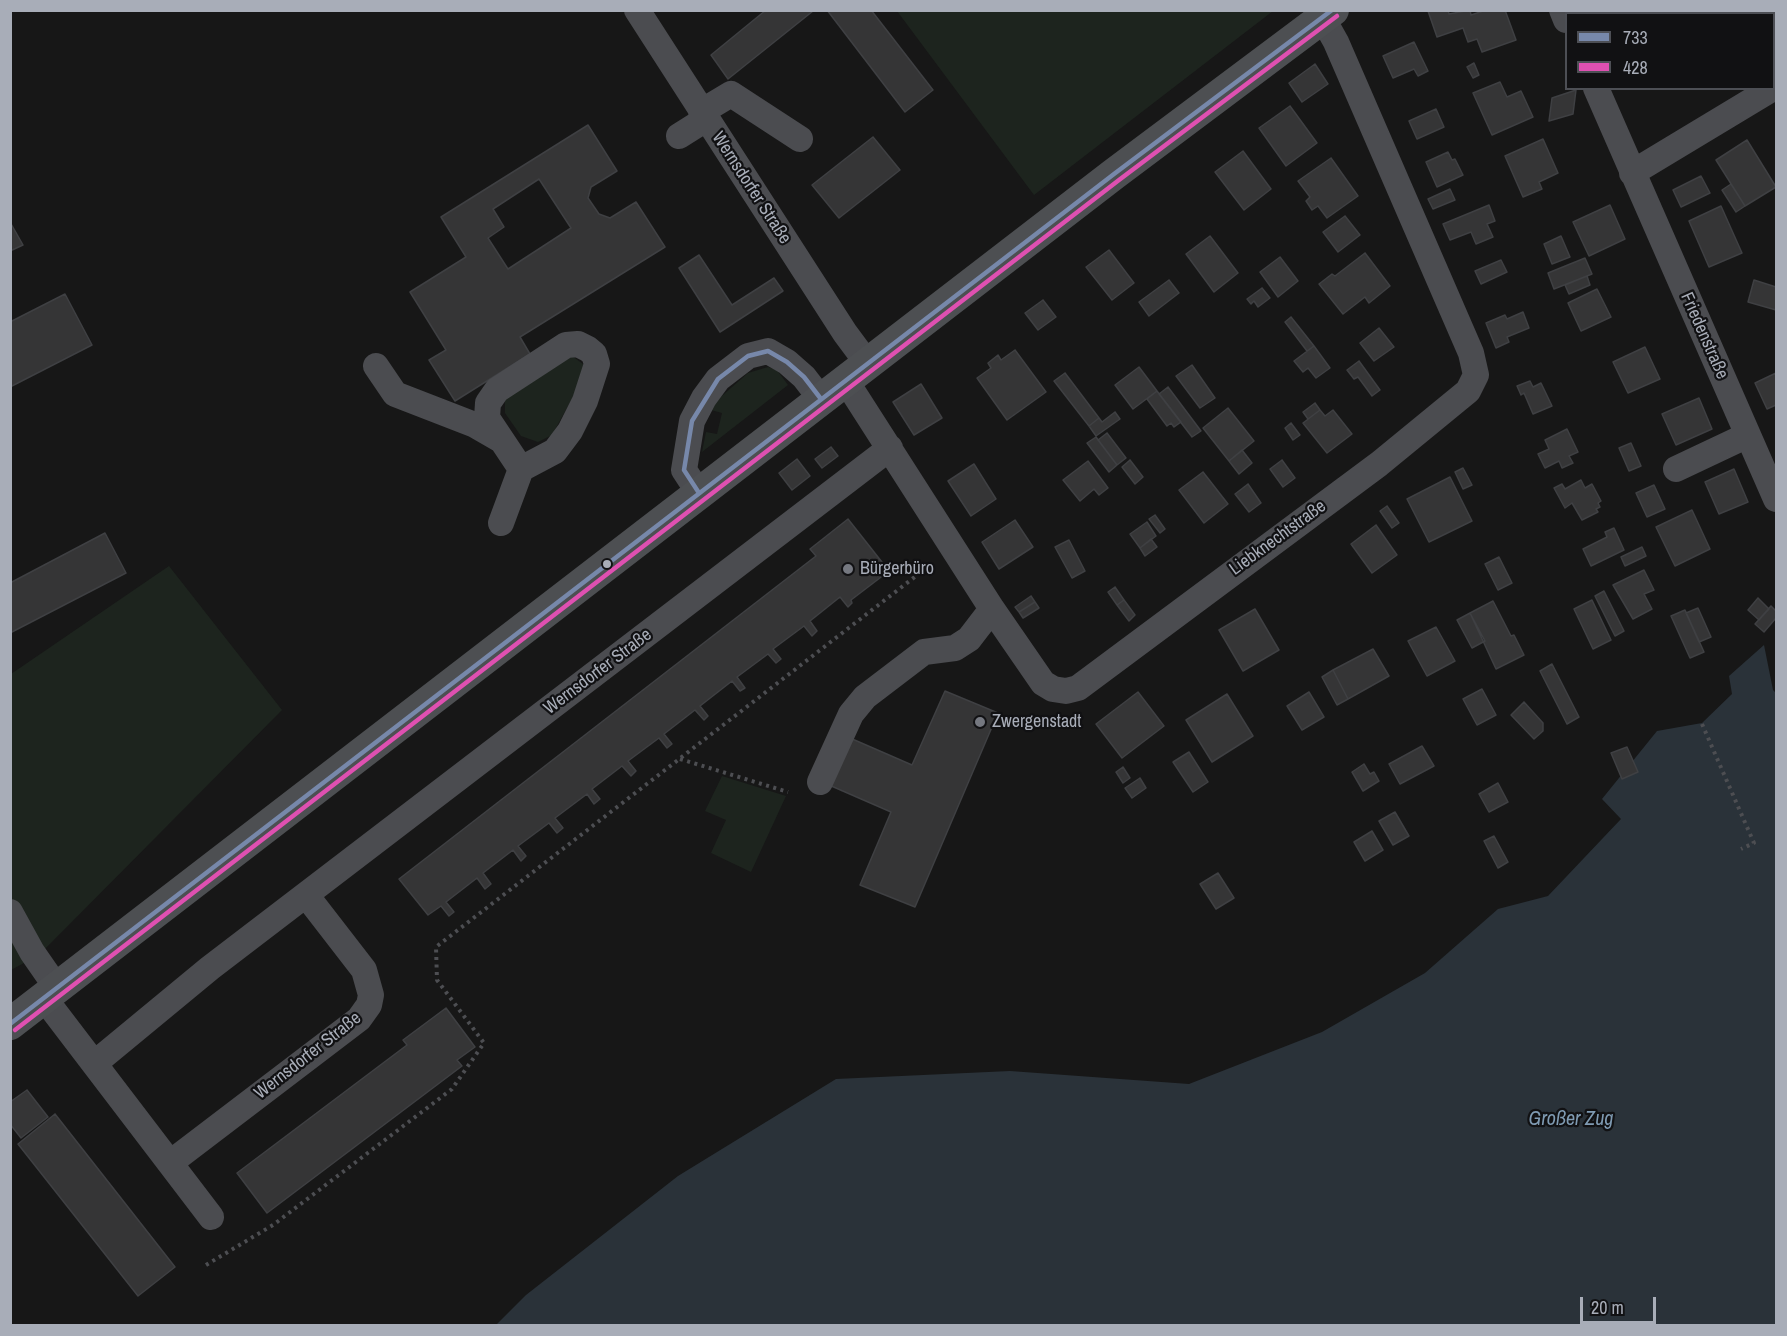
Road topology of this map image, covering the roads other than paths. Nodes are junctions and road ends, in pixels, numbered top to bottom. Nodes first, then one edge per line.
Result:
1 (637, 10) edge
2 (1327, 14) edge
3 (1597, 90) edge
4 (1771, 90) edge
5 (704, 116) junction
6 (679, 136) dead end
7 (800, 139) dead end
8 (1632, 172) junction
9 (376, 366) dead end
10 (857, 373) junction
11 (821, 399) junction
12 (1748, 435) junction
13 (502, 441) junction
14 (890, 448) junction
15 (521, 469) junction
16 (1676, 469) dead end
17 (699, 493) junction
18 (1776, 499) edge
19 (501, 523) dead end
20 (992, 609) junction
21 (820, 782) dead end
22 (306, 895) junction
23 (10, 912) edge
24 (50, 993) junction
25 (10, 1024) edge
26 (95, 1063) junction
27 (170, 1163) junction
28 (211, 1217) dead end

1 - 5 street, Wernsdorfer Straße
2 - 10 main road
2 - 20 street, Liebknechtstraße
3 - 8 street, Friedenstraße
4 - 8 street
5 - 6 street
5 - 7 street
5 - 10 street, Wernsdorfer Straße
8 - 12 street, Friedenstraße
9 - 13 street
10 - 11 main road
10 - 14 street, Liebknechtstraße
11 - 17 main road
11 - 17 street
12 - 16 street
12 - 18 street, Friedenstraße
13 - 15 street
13 - 15 street
14 - 20 street, Liebknechtstraße
14 - 22 street, Wernsdorfer Straße
15 - 19 street
17 - 24 main road
20 - 21 street
22 - 26 street, Wernsdorfer Straße
22 - 27 street, Wernsdorfer Straße
23 - 24 street
24 - 25 main road
24 - 26 street
26 - 27 street
27 - 28 street

